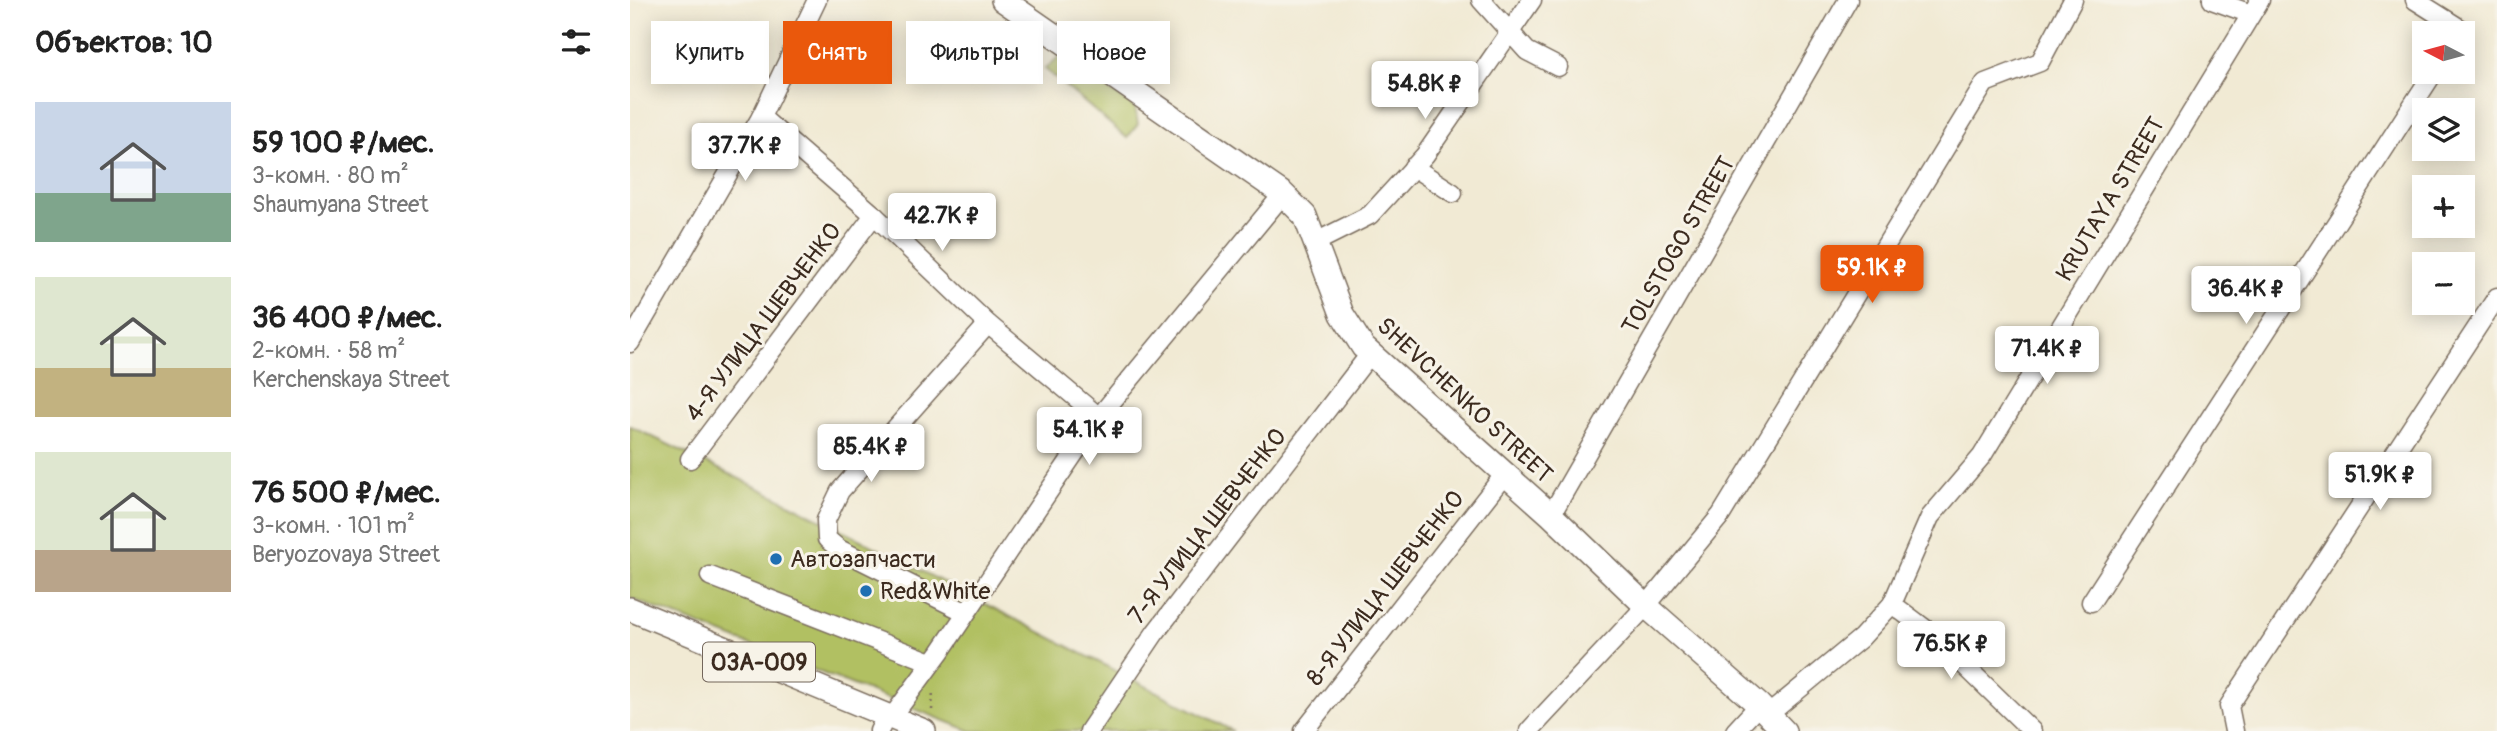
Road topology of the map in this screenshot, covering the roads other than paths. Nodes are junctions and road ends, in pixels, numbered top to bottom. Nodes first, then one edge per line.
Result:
1 (817, 0) edge
2 (1003, 0) edge
3 (1481, 0) edge
4 (1532, 0) edge
5 (1848, 0) edge
6 (2073, 0) edge
7 (2212, 0) edge
8 (2415, 0) edge
9 (2255, 7) edge
10 (2448, 21) edge
11 (1511, 30) junction
12 (1558, 67) dead end
13 (2426, 84) edge
14 (761, 117) junction
15 (1413, 167) junction
16 (1453, 193) dead end
17 (1283, 194) junction
18 (874, 215) junction
19 (1315, 242) junction
20 (2497, 297) edge
21 (988, 324) junction
22 (630, 343) edge
23 (1370, 354) junction
24 (1099, 417) junction
25 (690, 459) dead end
26 (1504, 475) junction
27 (1552, 515) junction
28 (710, 576) dead end
29 (2091, 602) dead end
30 (1892, 604) junction
31 (1646, 606) junction
32 (630, 609) edge
33 (965, 612) junction
34 (931, 662) junction
35 (1770, 717) edge
36 (883, 723) edge
37 (925, 731) edge
38 (1089, 731) edge
39 (1304, 731) edge
40 (1529, 731) edge
41 (1735, 731) edge
42 (2032, 731) edge
43 (2234, 731) edge

1 - 14 street
2 - 17 main road, SHEVCHENKO STREET
3 - 11 street
4 - 11 street
5 - 27 street, TOLSTOGO STREET
6 - 31 street
7 - 9 street
8 - 10 street
9 - 30 street, KRUTAYA STREET
11 - 12 street
11 - 15 street
13 - 29 street
14 - 18 street
14 - 22 street
15 - 16 street
15 - 19 street
17 - 19 main road, SHEVCHENKO STREET
17 - 24 street
18 - 21 street
18 - 25 street, 4-Я УЛИЦА ШЕВЧЕНКО
19 - 23 main road, SHEVCHENKO STREET
20 - 43 street
21 - 24 street
21 - 33 street
23 - 26 main road, SHEVCHENKO STREET
23 - 38 street, 7-Я УЛИЦА ШЕВЧЕНКО
24 - 33 street
26 - 27 main road, SHEVCHENKO STREET
26 - 39 street, 8-Я УЛИЦА ШЕВЧЕНКО
27 - 31 main road, SHEVCHENKO STREET
28 - 34 street
30 - 35 street, KRUTAYA STREET
30 - 42 street
31 - 35 main road, SHEVCHENKO STREET
31 - 40 street
32 - 36 main road, 03А-009
33 - 34 street
34 - 36 street
35 - 41 street, KRUTAYA STREET
36 - 37 main road, 03А-009

